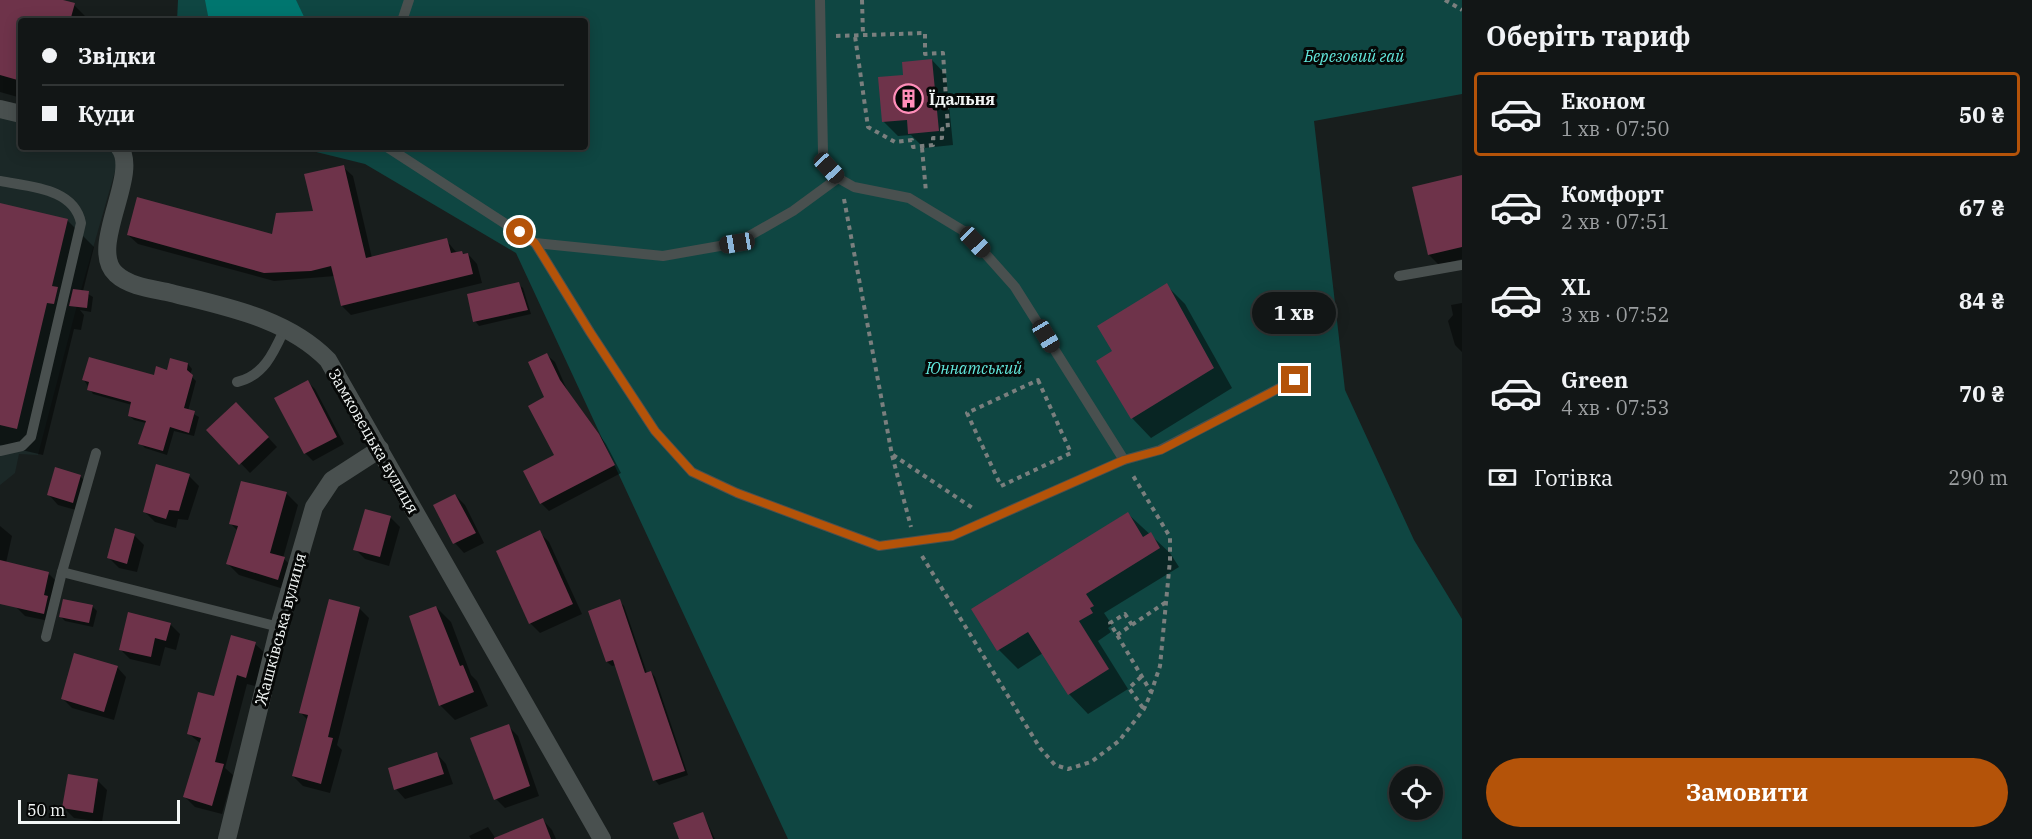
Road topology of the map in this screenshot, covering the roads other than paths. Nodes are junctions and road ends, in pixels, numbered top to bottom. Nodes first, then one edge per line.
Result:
1 (409, 0) edge
2 (820, 0) edge
3 (403, 18) edge
4 (0, 109) edge
5 (18, 113) edge
6 (121, 150) edge
7 (392, 150) edge
8 (838, 178) junction
9 (0, 181) edge
10 (535, 243) junction
11 (1462, 265) edge
12 (1399, 276) dead end
13 (285, 328) junction
14 (1295, 380) dead end
15 (237, 382) dead end
16 (380, 449) junction
17 (0, 451) edge
18 (96, 453) dead end
19 (1124, 460) junction
20 (62, 572) junction
21 (279, 627) junction
22 (46, 637) dead end
23 (227, 839) edge
24 (602, 839) edge

1 - 3 lane
2 - 8 lane
4 - 5 street
6 - 13 street, Замковецька вулиця
7 - 10 lane
8 - 10 lane
8 - 19 lane
9 - 17 lane
10 - 19 lane
11 - 12 lane
13 - 15 lane
13 - 16 street, Замковецька вулиця
14 - 19 lane
16 - 21 street, Жашківська вулиця
16 - 24 street, Замковецька вулиця
18 - 20 lane
20 - 21 lane
20 - 22 lane
21 - 23 street, Жашківська вулиця

